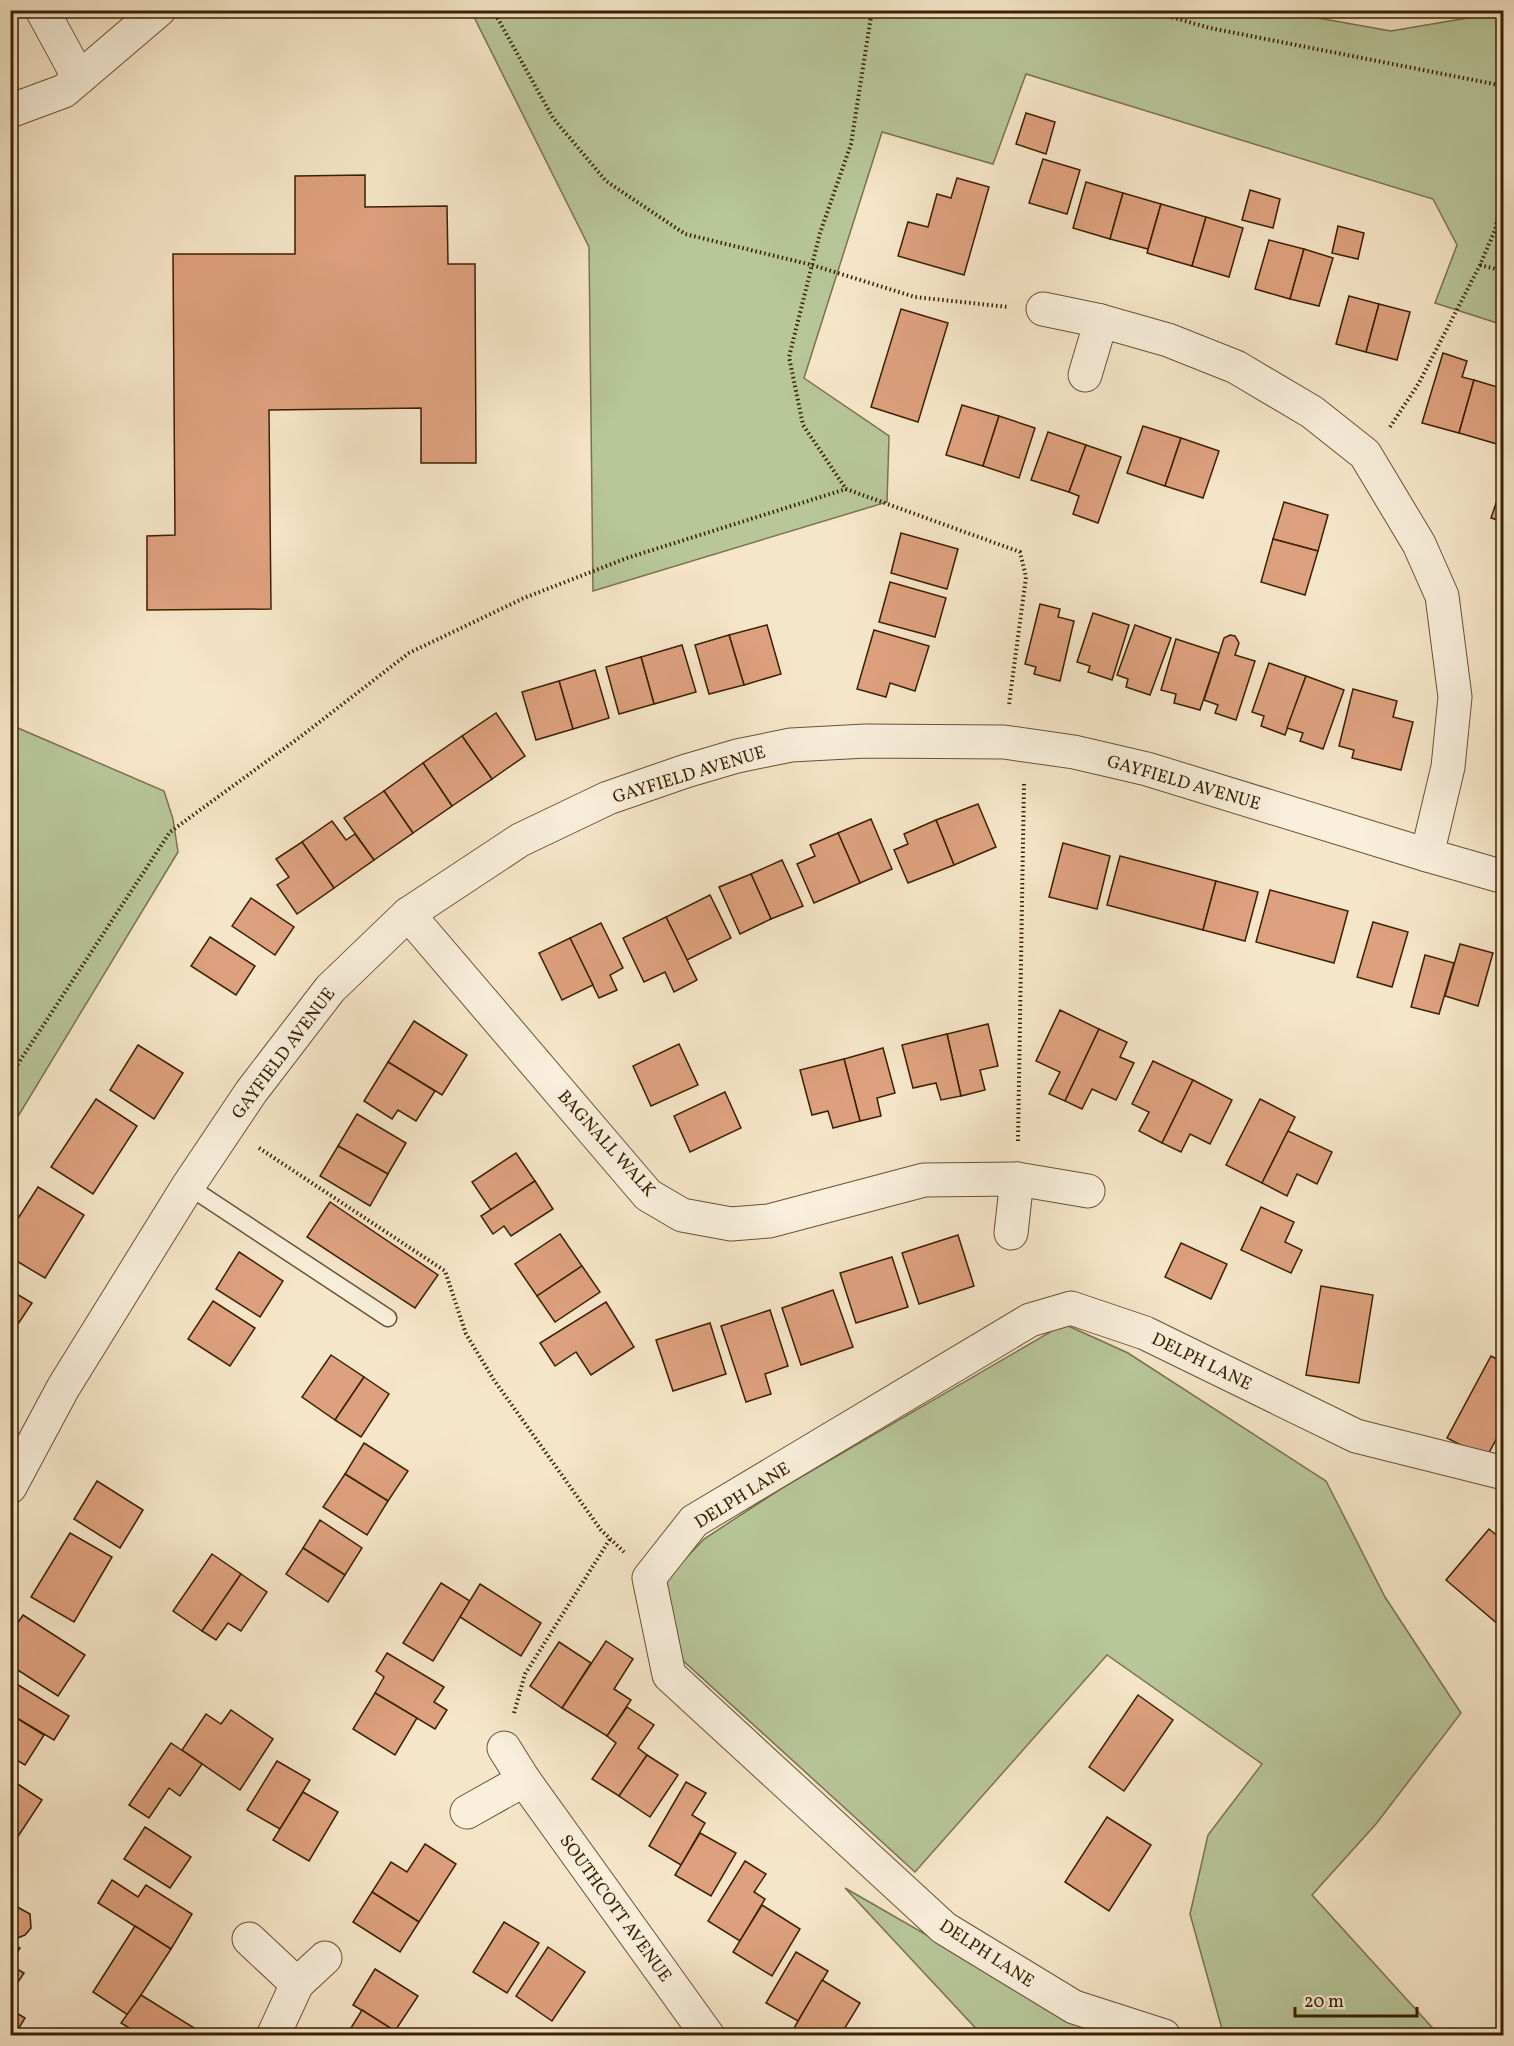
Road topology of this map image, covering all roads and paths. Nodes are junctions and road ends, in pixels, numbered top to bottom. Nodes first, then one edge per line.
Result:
1 (42, 10) edge
2 (159, 10) edge
3 (493, 10) edge
4 (872, 10) edge
5 (1146, 10) edge
6 (79, 78) junction
7 (1503, 86) edge
8 (10, 111) edge
9 (1503, 191) edge
10 (812, 265) junction
11 (1480, 265) junction
12 (1503, 271) edge
13 (1043, 309) joint
14 (1101, 321) junction
15 (1085, 375) dead end
16 (1365, 454) junction
17 (846, 489) junction
18 (1004, 742) junction
19 (1427, 855) junction
20 (1503, 877) edge
21 (408, 914) junction
22 (10, 1076) edge
23 (228, 1127) junction
24 (1017, 1179) junction
25 (188, 1186) junction
26 (1088, 1191) dead end
27 (1011, 1233) dead end
28 (388, 1318) dead end
29 (1503, 1473) edge
30 (10, 1487) edge
31 (610, 1539) junction
32 (649, 1578) junction
33 (504, 1748) joint
34 (524, 1780) junction
35 (467, 1812) dead end
36 (249, 1939) dead end
37 (325, 1958) dead end
38 (297, 1984) junction
39 (273, 2036) edge
40 (708, 2036) edge
41 (1164, 2036) edge

1 - 6 street
2 - 6 street
3 - 10 path
4 - 10 path
5 - 7 path
6 - 8 street
9 - 11 path
10 - 13 path
10 - 17 path
11 - 12 path
11 - 16 path
13 - 14 street
14 - 15 street
14 - 16 street
16 - 19 street
17 - 18 path
17 - 22 path
18 - 19 street, GAYFIELD AVENUE
18 - 21 street, GAYFIELD AVENUE
18 - 24 path
19 - 20 street, GAYFIELD AVENUE
21 - 23 street, GAYFIELD AVENUE
21 - 24 street, BAGNALL WALK
23 - 25 street, GAYFIELD AVENUE
23 - 31 path
24 - 26 street, BAGNALL WALK
24 - 27 street
25 - 28 lane
25 - 30 street, GAYFIELD AVENUE
29 - 32 street, DELPH LANE
31 - 32 path
31 - 33 path
32 - 41 street, DELPH LANE
33 - 34 street, SOUTHCOTT AVENUE
34 - 35 street
34 - 40 street, SOUTHCOTT AVENUE
36 - 38 street
37 - 38 street
38 - 39 street

